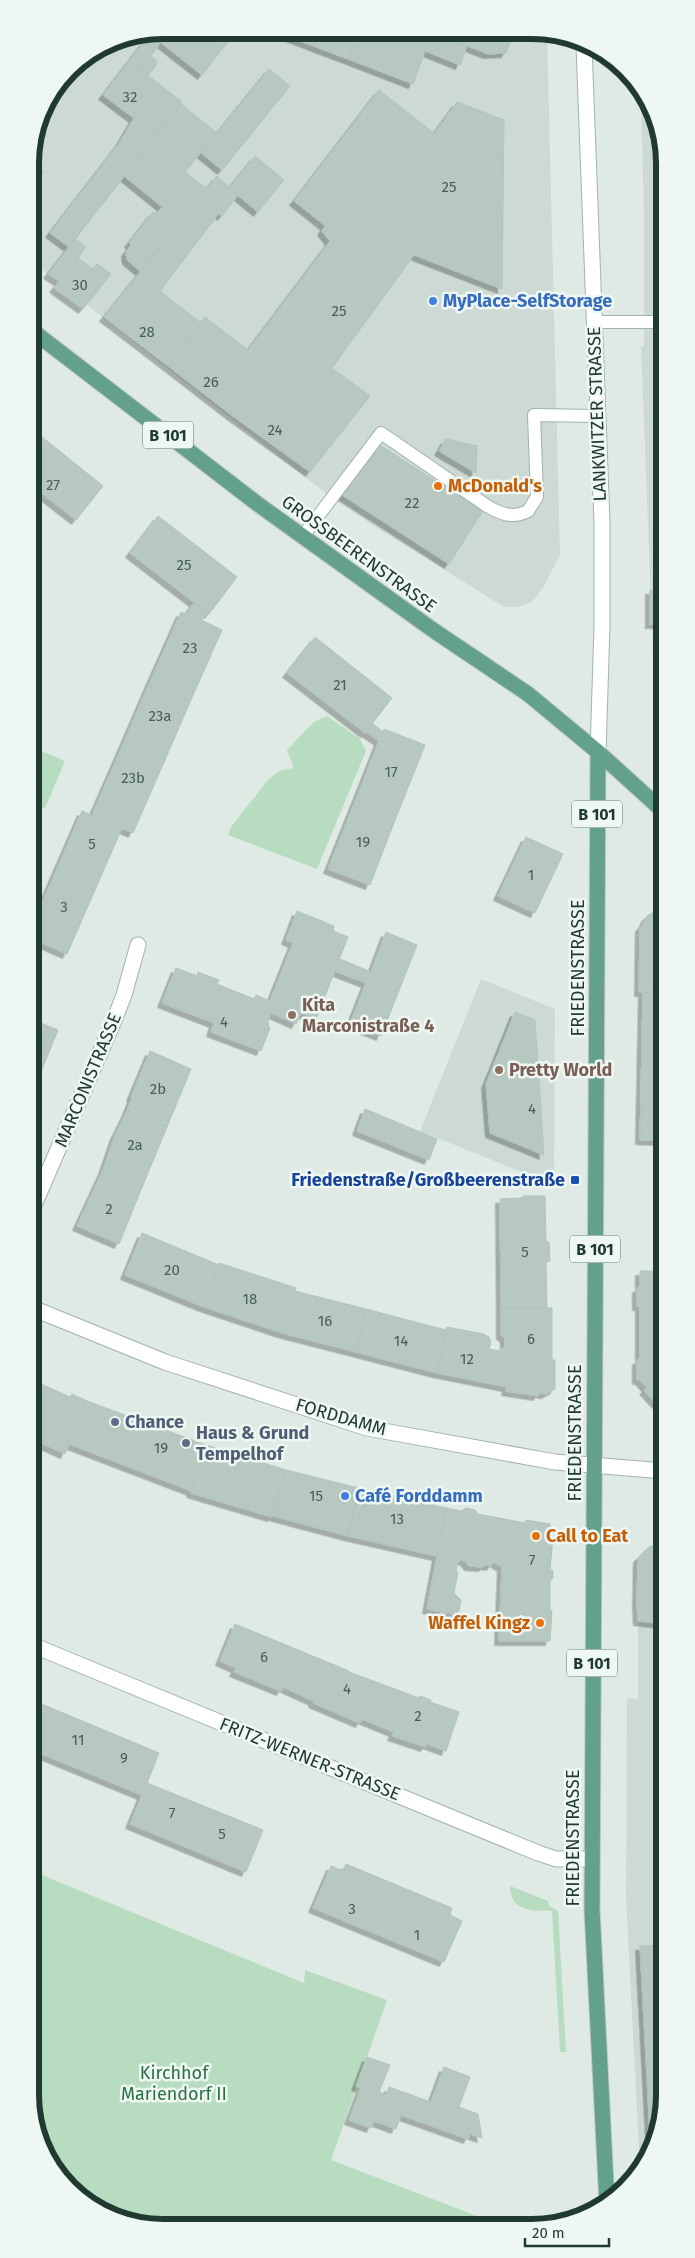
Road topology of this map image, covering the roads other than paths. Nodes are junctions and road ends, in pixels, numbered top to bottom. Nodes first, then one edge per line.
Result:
1 (584, 50) edge
2 (594, 322) junction
3 (656, 322) edge
4 (39, 336) edge
5 (597, 416) junction
6 (303, 536) junction
7 (598, 752) junction
8 (656, 805) edge
9 (138, 945) dead end
10 (39, 1196) edge
11 (39, 1311) edge
12 (594, 1466) junction
13 (656, 1471) edge
14 (39, 1648) edge
15 (591, 1859) junction
16 (607, 2195) edge

1 - 2 street, LANKWITZER STRASSE
2 - 3 lane
2 - 5 street, LANKWITZER STRASSE
4 - 6 main road, GROSSBEERENSTRASSE / B 101
5 - 6 lane
5 - 7 street, LANKWITZER STRASSE
6 - 7 main road, GROSSBEERENSTRASSE / B 101
7 - 8 main road, GROSSBEERENSTRASSE / B 101
7 - 12 main road, FRIEDENSTRASSE / B 101
9 - 10 street, MARCONISTRASSE
11 - 12 street, FORDDAMM
12 - 13 street, FORDDAMM
12 - 15 main road, FRIEDENSTRASSE / B 101
14 - 15 street, FRITZ-WERNER-STRASSE
15 - 16 main road, FRIEDENSTRASSE / B 101

